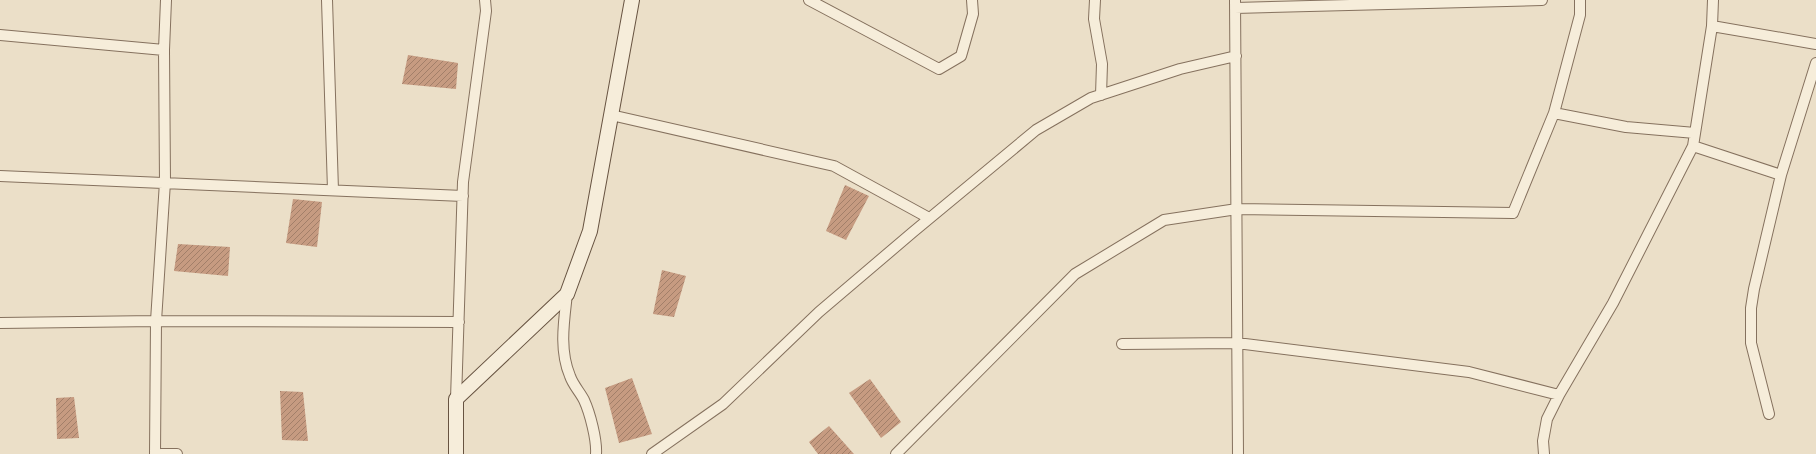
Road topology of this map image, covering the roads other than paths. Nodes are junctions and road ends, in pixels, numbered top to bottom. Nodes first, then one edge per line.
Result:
1 (166, 0) edge
2 (327, 0) edge
3 (485, 0) edge
4 (632, 0) edge
5 (808, 0) edge
6 (972, 0) edge
7 (1095, 0) edge
8 (1542, 0) edge
9 (1580, 0) edge
10 (1713, 0) edge
11 (1235, 4) edge
12 (1712, 26) junction
13 (0, 35) edge
14 (1816, 44) edge
15 (164, 50) junction
16 (1236, 56) junction
17 (1816, 63) edge
18 (1101, 95) junction
19 (1554, 113) junction
20 (611, 115) junction
21 (1695, 133) junction
22 (1693, 146) junction
23 (1781, 175) junction
24 (0, 176) edge
25 (165, 182) junction
26 (333, 190) junction
27 (463, 196) junction
28 (1237, 208) junction
29 (929, 218) junction
30 (567, 294) junction
31 (156, 321) junction
32 (460, 322) junction
33 (0, 323) edge
34 (1237, 343) junction
35 (1122, 344) dead end
36 (1559, 395) junction
37 (456, 399) junction
38 (1769, 414) dead end
39 (155, 454) edge
40 (161, 454) edge
41 (177, 454) edge
42 (447, 454) edge
43 (456, 454) edge
44 (596, 454) edge
45 (652, 454) edge
46 (896, 454) edge
47 (1238, 454) edge
48 (1544, 454) edge

1 - 15 street
2 - 26 street
3 - 27 street
4 - 20 street
5 - 6 street
7 - 18 street
8 - 11 street
9 - 19 street
10 - 12 street
11 - 16 street
12 - 14 street
12 - 21 street
13 - 15 street
15 - 25 street
16 - 18 street
16 - 28 street
17 - 23 street
18 - 29 street
19 - 21 street
19 - 28 street
20 - 29 street
20 - 30 street
21 - 22 street
22 - 23 street
22 - 36 street
23 - 38 street
24 - 25 street
25 - 26 street
25 - 31 street
26 - 27 street
27 - 32 street
28 - 34 street
28 - 46 street
29 - 45 street
30 - 37 street
30 - 44 street
31 - 32 street
31 - 33 street
31 - 39 street
32 - 37 street
34 - 35 street
34 - 36 street
34 - 47 street
36 - 48 street
37 - 43 street
40 - 41 street
42 - 43 street

